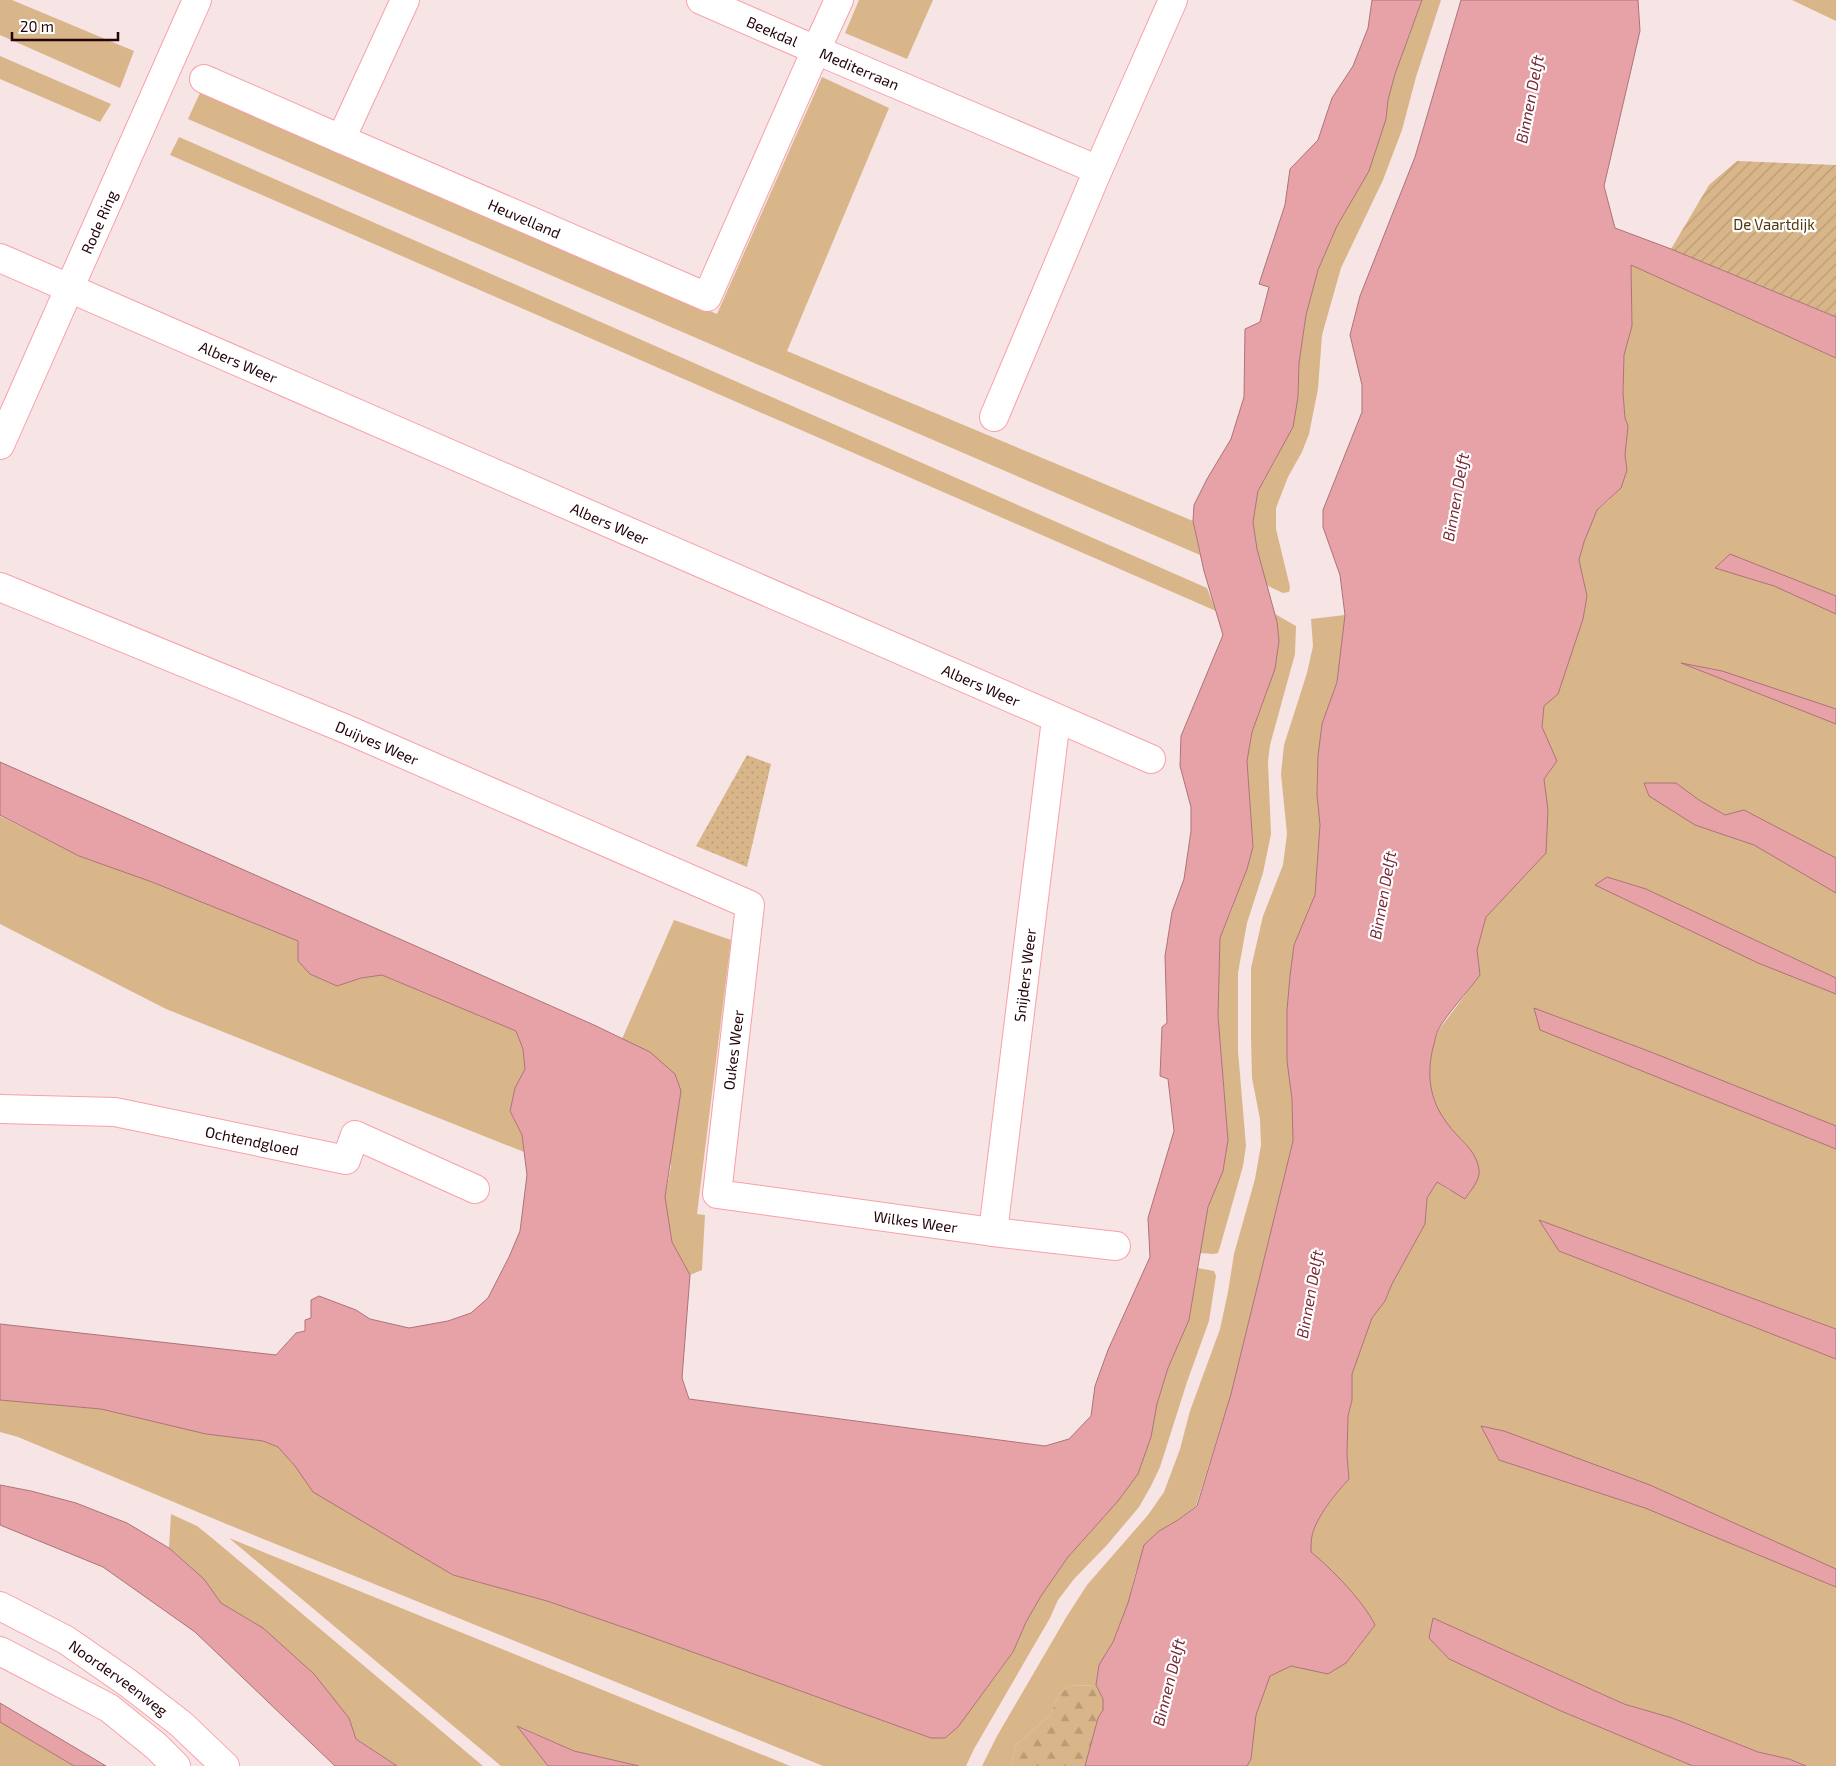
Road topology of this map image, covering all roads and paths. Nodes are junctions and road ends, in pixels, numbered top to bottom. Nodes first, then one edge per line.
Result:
1 (197, 0) edge
2 (405, 0) edge
3 (701, 0) edge
4 (839, 0) edge
5 (1173, 0) edge
6 (816, 50) junction
7 (204, 80) dead end
8 (341, 139) junction
9 (1098, 170) junction
10 (0, 258) edge
11 (69, 287) junction
12 (708, 297) joint
13 (994, 417) dead end
14 (0, 445) edge
15 (0, 587) edge
16 (1056, 719) junction
17 (1151, 759) dead end
18 (750, 905) joint
19 (0, 1109) edge
20 (475, 1189) dead end
21 (717, 1194) joint
22 (993, 1232) junction
23 (1116, 1246) dead end
24 (0, 1606) edge
25 (0, 1651) edge
26 (176, 1766) edge
27 (225, 1766) edge

1 - 11 street, Rode Ring
2 - 8 street
3 - 6 street, Beekdal
4 - 6 street
5 - 9 street
6 - 9 street, Mediterraan
6 - 12 street, Mediterraan
7 - 8 street, Heuvelland
8 - 12 street, Heuvelland
9 - 13 street
10 - 11 street, Albers Weer
11 - 14 street, Rode Ring
11 - 16 street, Albers Weer
15 - 18 street, Duijves Weer
16 - 17 street, Albers Weer
16 - 22 street, Snijders Weer
18 - 21 street, Oukes Weer
19 - 20 street, Ochtendgloed
21 - 22 street, Wilkes Weer
22 - 23 street, Wilkes Weer
24 - 27 street, Noorderveenweg
25 - 26 street, Noorderveenweg

